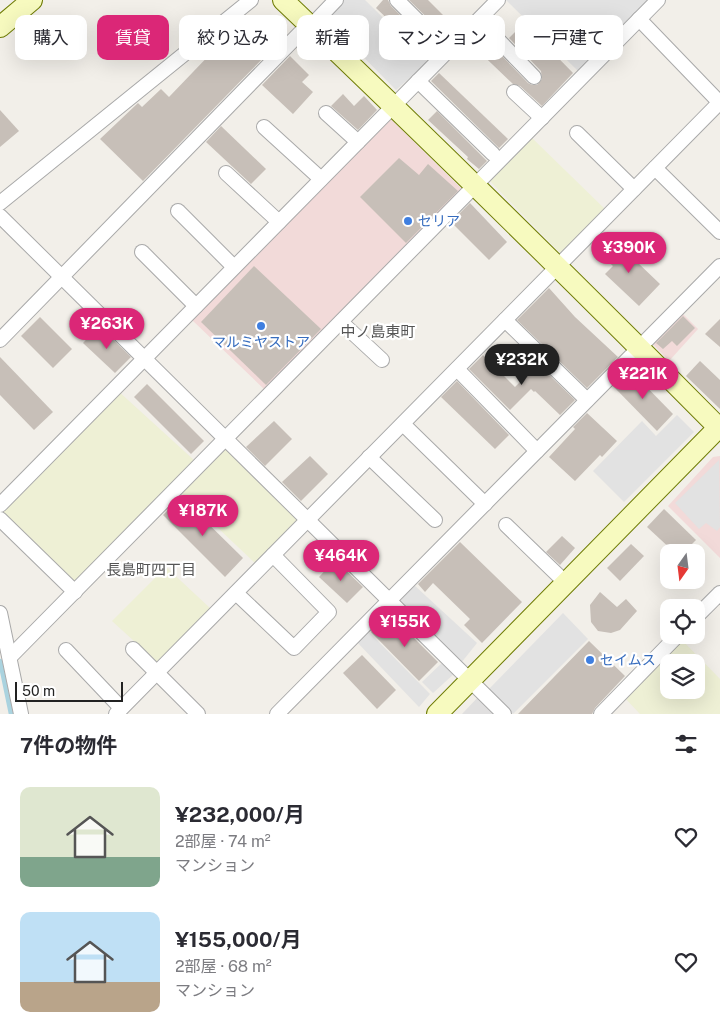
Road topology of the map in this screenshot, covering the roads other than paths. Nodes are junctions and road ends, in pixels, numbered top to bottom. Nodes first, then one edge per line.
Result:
1 (32, 0) edge
2 (251, 0) edge
3 (336, 0) edge
4 (397, 0) edge
5 (498, 0) edge
6 (658, 0) edge
7 (287, 1) edge
8 (299, 15) edge
9 (322, 15) edge
10 (412, 15) edge
11 (484, 15) edge
12 (640, 19) junction
13 (0, 27) edge
14 (297, 35) edge
15 (505, 47) edge
16 (345, 60) edge
17 (439, 60) edge
18 (534, 77) dead end
19 (418, 81) junction
20 (514, 92) dead end
21 (394, 106) junction
22 (718, 107) edge
23 (326, 114) dead end
24 (542, 118) junction
25 (264, 127) dead end
26 (577, 133) dead end
27 (358, 142) junction
28 (493, 154) dead end
29 (655, 168) junction
30 (226, 173) dead end
31 (321, 179) junction
32 (475, 186) junction
33 (634, 189) junction
34 (0, 202) edge
35 (178, 210) dead end
36 (0, 216) edge
37 (279, 222) junction
38 (720, 232) edge
39 (142, 252) dead end
40 (720, 266) edge
41 (234, 268) junction
42 (557, 268) junction
43 (62, 277) junction
44 (196, 306) junction
45 (505, 320) junction
46 (341, 322) junction
47 (0, 340) edge
48 (639, 346) junction
49 (144, 359) junction
50 (382, 360) dead end
51 (457, 369) junction
52 (587, 400) junction
53 (403, 424) junction
54 (720, 428) edge
55 (225, 439) junction
56 (537, 451) junction
57 (370, 458) junction
58 (485, 504) junction
59 (0, 505) edge
60 (0, 520) edge
61 (308, 520) junction
62 (435, 520) dead end
63 (506, 525) dead end
64 (273, 554) junction
65 (566, 583) junction
66 (75, 592) junction
67 (236, 593) junction
68 (720, 593) edge
69 (390, 600) junction
70 (705, 608) edge
71 (0, 613) edge
72 (669, 644) edge
73 (133, 649) dead end
74 (66, 650) dead end
75 (10, 657) junction
76 (156, 673) junction
77 (470, 680) junction
78 (119, 711) edge
79 (21, 714) edge
80 (198, 714) edge
81 (277, 714) edge
82 (437, 714) edge
83 (504, 714) edge
84 (600, 714) edge

1 - 13 street
2 - 34 street
3 - 9 street
4 - 10 street
5 - 11 street
6 - 12 street
7 - 8 street
12 - 22 street
12 - 24 street
14 - 43 street
15 - 18 street
16 - 21 street
17 - 19 street
19 - 21 street
19 - 28 street
20 - 24 street
21 - 27 street
21 - 32 street
22 - 29 street
23 - 27 street
24 - 32 street
25 - 31 street
26 - 33 street
27 - 31 street
29 - 33 street
29 - 38 street
30 - 37 street
31 - 37 street
32 - 42 street
32 - 46 street
33 - 42 street
35 - 41 street
36 - 43 street
37 - 41 street
39 - 44 street
40 - 48 street
41 - 44 street
42 - 45 street
42 - 48 street
43 - 47 street
43 - 49 street
44 - 49 street
45 - 51 street
45 - 52 street
46 - 50 street
46 - 55 street
48 - 52 street
48 - 54 street
49 - 55 street
49 - 59 street
51 - 53 street
51 - 56 street
52 - 56 street
53 - 57 street
53 - 58 street
54 - 65 street
55 - 61 street
55 - 66 street
56 - 58 street
57 - 61 street
57 - 62 street
58 - 69 street
60 - 66 street
61 - 64 street
61 - 69 street
63 - 65 street
64 - 67 street
64 - 67 street
65 - 77 street
66 - 75 street
67 - 76 street
68 - 70 street
69 - 77 street
69 - 81 street
71 - 75 street
72 - 84 street
73 - 76 street
74 - 78 street
75 - 79 street
76 - 78 street
76 - 80 street
77 - 82 street
77 - 83 street

